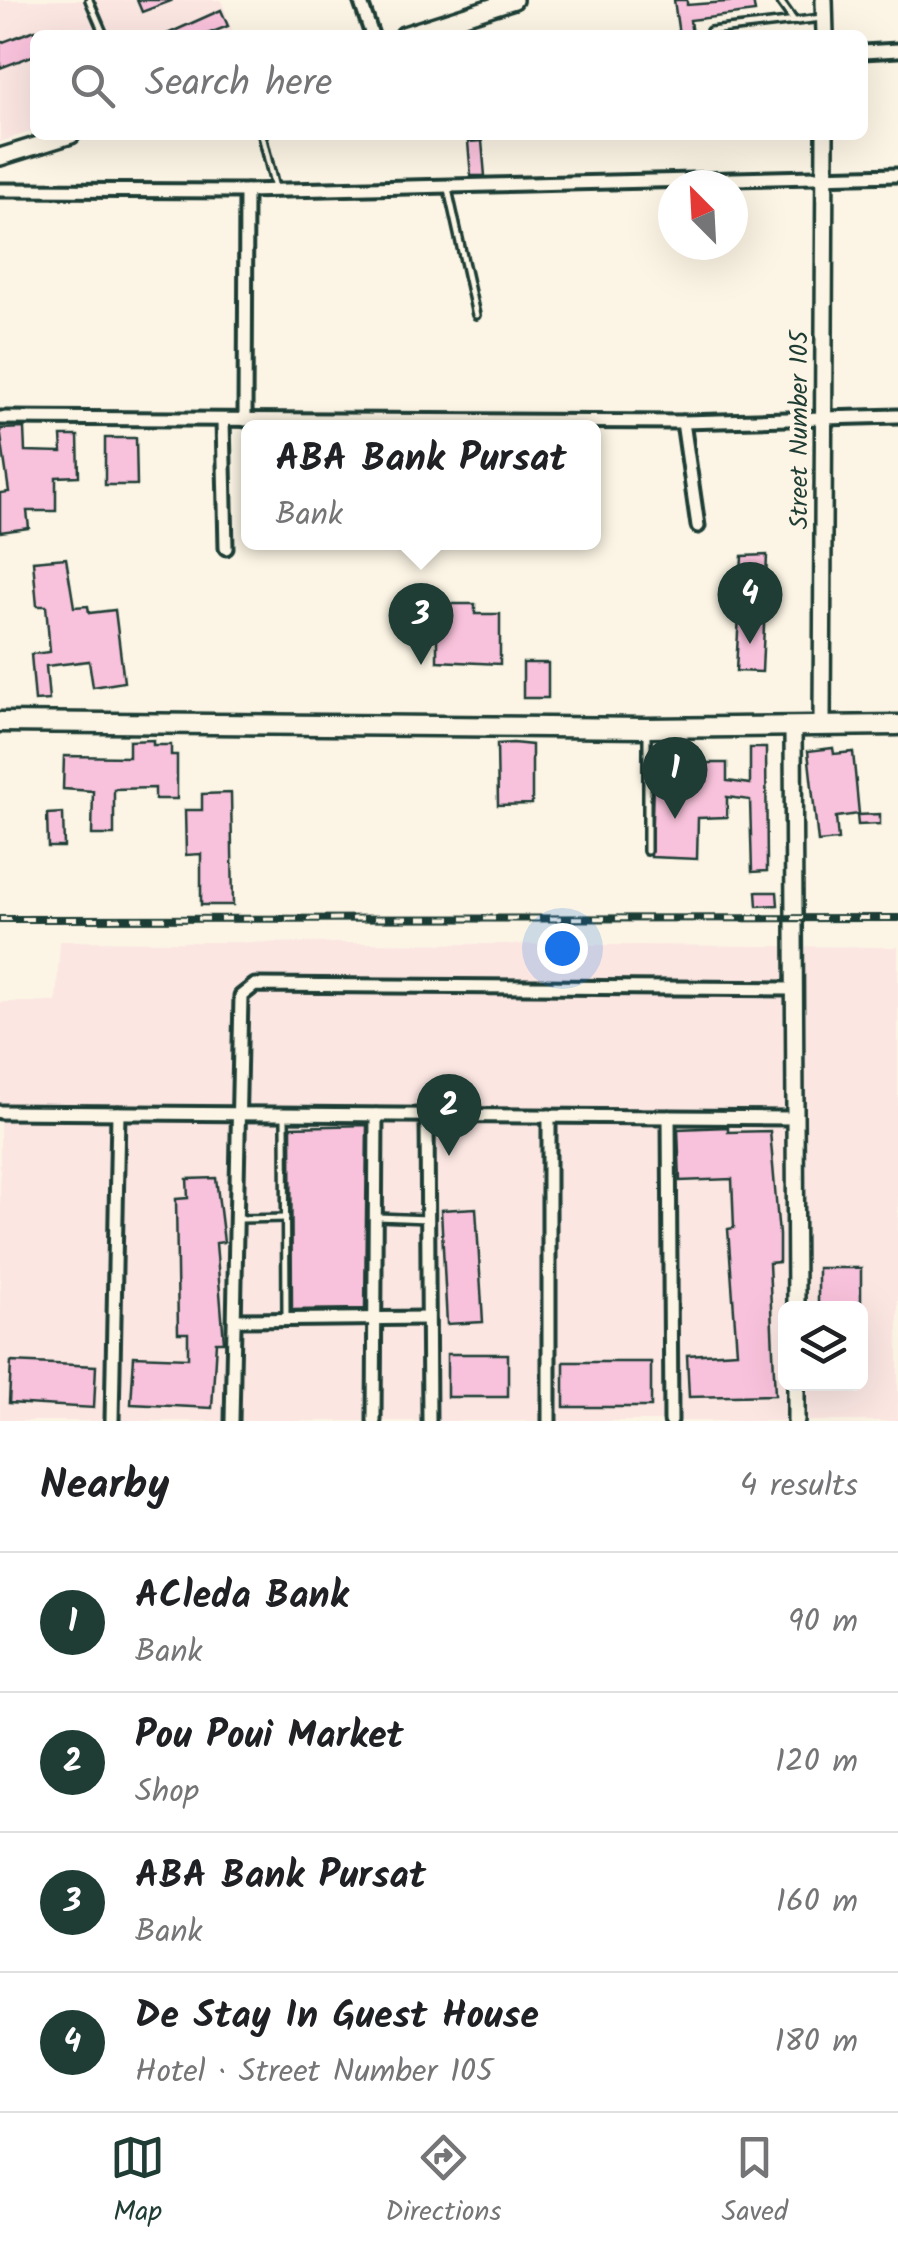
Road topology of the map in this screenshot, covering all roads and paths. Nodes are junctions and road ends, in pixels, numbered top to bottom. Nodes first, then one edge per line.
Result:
1 (89, 0) edge
2 (360, 0) edge
3 (514, 0) edge
4 (778, 0) edge
5 (824, 0) edge
6 (794, 20) junction
7 (825, 27) edge
8 (102, 30) edge
9 (370, 30) edge
10 (420, 30) edge
11 (718, 30) edge
12 (898, 50) edge
13 (868, 52) edge
14 (55, 140) edge
15 (263, 140) edge
16 (826, 140) edge
17 (0, 157) edge
18 (826, 175) junction
19 (898, 175) edge
20 (448, 186) junction
21 (0, 190) edge
22 (276, 190) junction
23 (246, 191) junction
24 (476, 315) dead end
25 (898, 416) edge
26 (823, 417) junction
27 (0, 418) edge
28 (241, 420) edge
29 (245, 420) edge
30 (223, 421) junction
31 (601, 422) edge
32 (683, 422) junction
33 (698, 526) dead end
34 (226, 548) dead end
35 (0, 722) edge
36 (898, 724) edge
37 (792, 726) junction
38 (822, 726) junction
39 (647, 728) junction
40 (647, 851) dead end
41 (794, 989) junction
42 (0, 1112) edge
43 (118, 1113) junction
44 (237, 1114) junction
45 (285, 1114) junction
46 (376, 1115) junction
47 (427, 1115) junction
48 (549, 1116) junction
49 (668, 1117) junction
50 (795, 1118) junction
51 (375, 1217) junction
52 (286, 1218) junction
53 (236, 1219) junction
54 (427, 1219) junction
55 (796, 1301) edge
56 (427, 1318) junction
57 (374, 1319) junction
58 (235, 1320) junction
59 (286, 1320) junction
60 (796, 1391) edge
61 (112, 1421) edge
62 (232, 1421) edge
63 (374, 1421) edge
64 (429, 1421) edge
65 (549, 1421) edge
66 (671, 1421) edge
67 (796, 1421) edge

1 - 8 lane
2 - 9 street
3 - 10 street
4 - 6 lane
5 - 7 street
6 - 7 lane
6 - 11 lane
12 - 13 street
14 - 17 street
15 - 22 lane
16 - 18 street, Street Number 105
18 - 19 street
18 - 20 street
18 - 26 street, Street Number 105
20 - 22 street
20 - 24 lane
21 - 23 street
22 - 23 street
23 - 29 street
25 - 26 street
26 - 32 street
26 - 38 street, Street Number 105
27 - 30 street
28 - 30 street
30 - 34 street
31 - 32 street
32 - 33 street
35 - 39 main road
36 - 38 main road
37 - 38 main road
37 - 39 main road
37 - 41 street
39 - 40 lane
41 - 44 street
41 - 50 street
42 - 43 street
43 - 44 street
43 - 61 street
44 - 45 street
44 - 53 street
45 - 46 street
45 - 52 lane
46 - 47 street
46 - 51 street
47 - 48 street
47 - 54 street
48 - 49 street
48 - 65 street
49 - 50 street
49 - 66 street
50 - 55 street
51 - 54 lane
51 - 57 street
52 - 53 lane
52 - 59 lane
53 - 58 street
54 - 56 street
56 - 57 street
56 - 64 street
57 - 59 street
57 - 63 street
58 - 59 street
58 - 62 street
60 - 67 street

